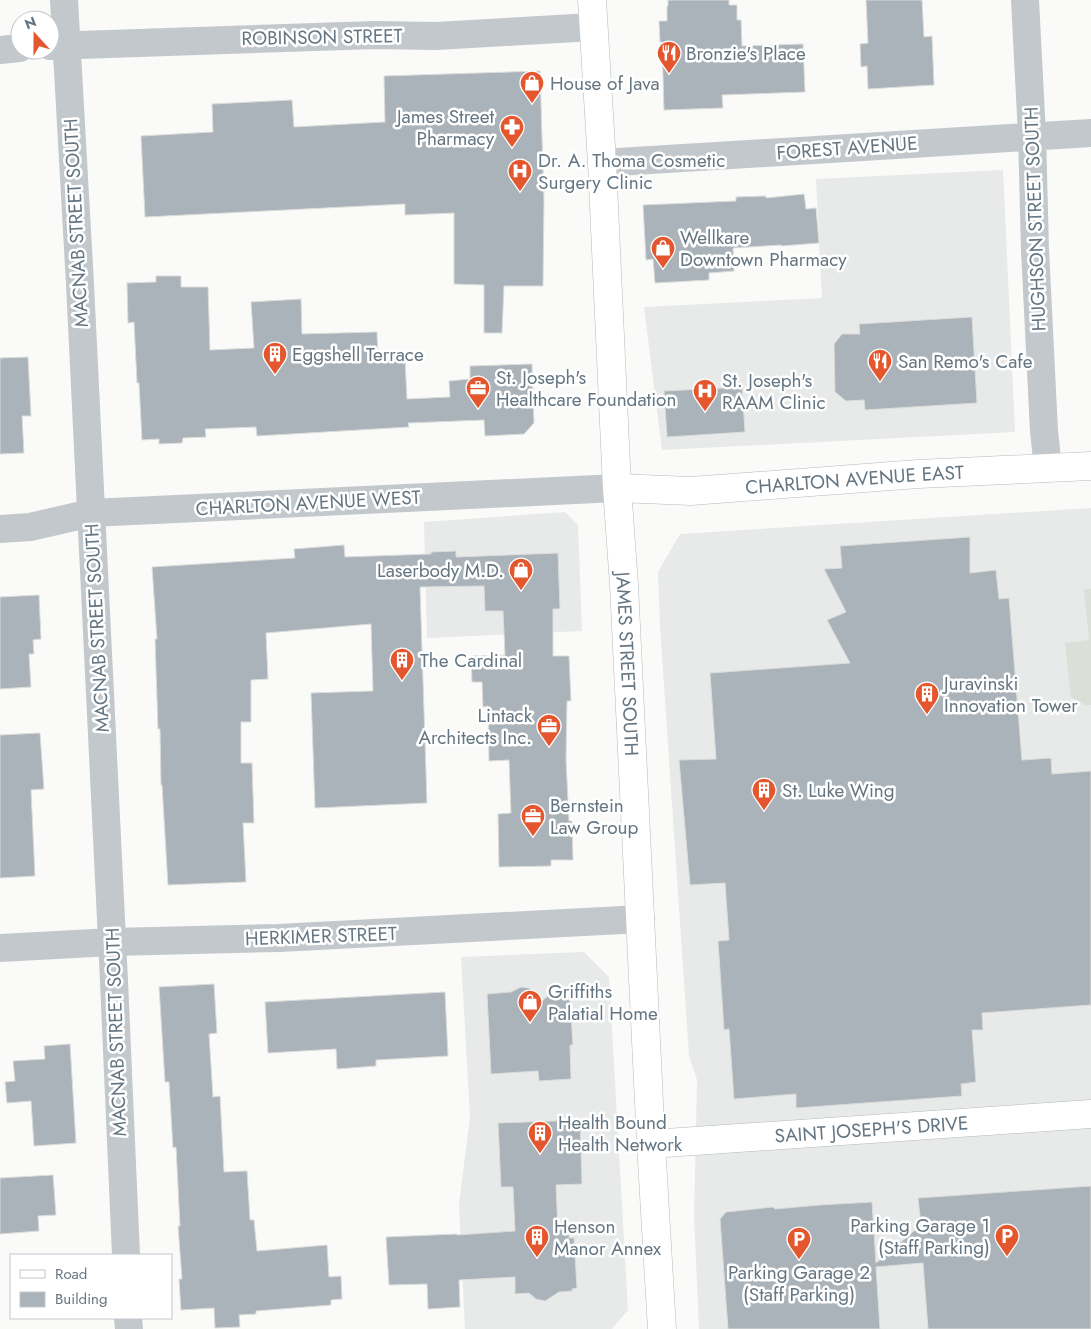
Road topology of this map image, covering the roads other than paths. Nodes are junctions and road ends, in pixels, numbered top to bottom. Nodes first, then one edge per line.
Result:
1 (64, 0) edge
2 (592, 0) edge
3 (1025, 0) edge
4 (593, 27) junction
5 (60, 31) edge
6 (60, 46) edge
7 (59, 60) edge
8 (1091, 133) edge
9 (1032, 136) junction
10 (602, 163) junction
11 (1091, 466) edge
12 (1048, 468) junction
13 (617, 488) junction
14 (91, 513) junction
15 (0, 529) edge
16 (641, 919) junction
17 (112, 942) junction
18 (0, 948) edge
19 (1091, 1114) edge
20 (651, 1144) junction
21 (126, 1254) edge
22 (662, 1329) edge

1 - 5 street, MACNAB STREET SOUTH
2 - 4 main road, JAMES STREET SOUTH
3 - 9 street, HUGHSON STREET SOUTH
4 - 6 street, ROBINSON STREET
4 - 10 main road, JAMES STREET SOUTH
7 - 14 street, MACNAB STREET SOUTH
8 - 9 street, FOREST AVENUE
9 - 10 street, FOREST AVENUE
9 - 12 street, HUGHSON STREET SOUTH
10 - 13 main road, JAMES STREET SOUTH
11 - 12 main road, CHARLTON AVENUE EAST
12 - 13 main road, CHARLTON AVENUE EAST
13 - 14 street, CHARLTON AVENUE WEST
13 - 16 main road, JAMES STREET SOUTH
14 - 15 street, CHARLTON AVENUE WEST
14 - 17 street, MACNAB STREET SOUTH
16 - 17 street, HERKIMER STREET
16 - 20 main road, JAMES STREET SOUTH
17 - 18 street, HERKIMER STREET
17 - 21 street, MACNAB STREET SOUTH
19 - 20 main road, SAINT JOSEPH'S DRIVE
20 - 22 main road, JAMES STREET SOUTH

